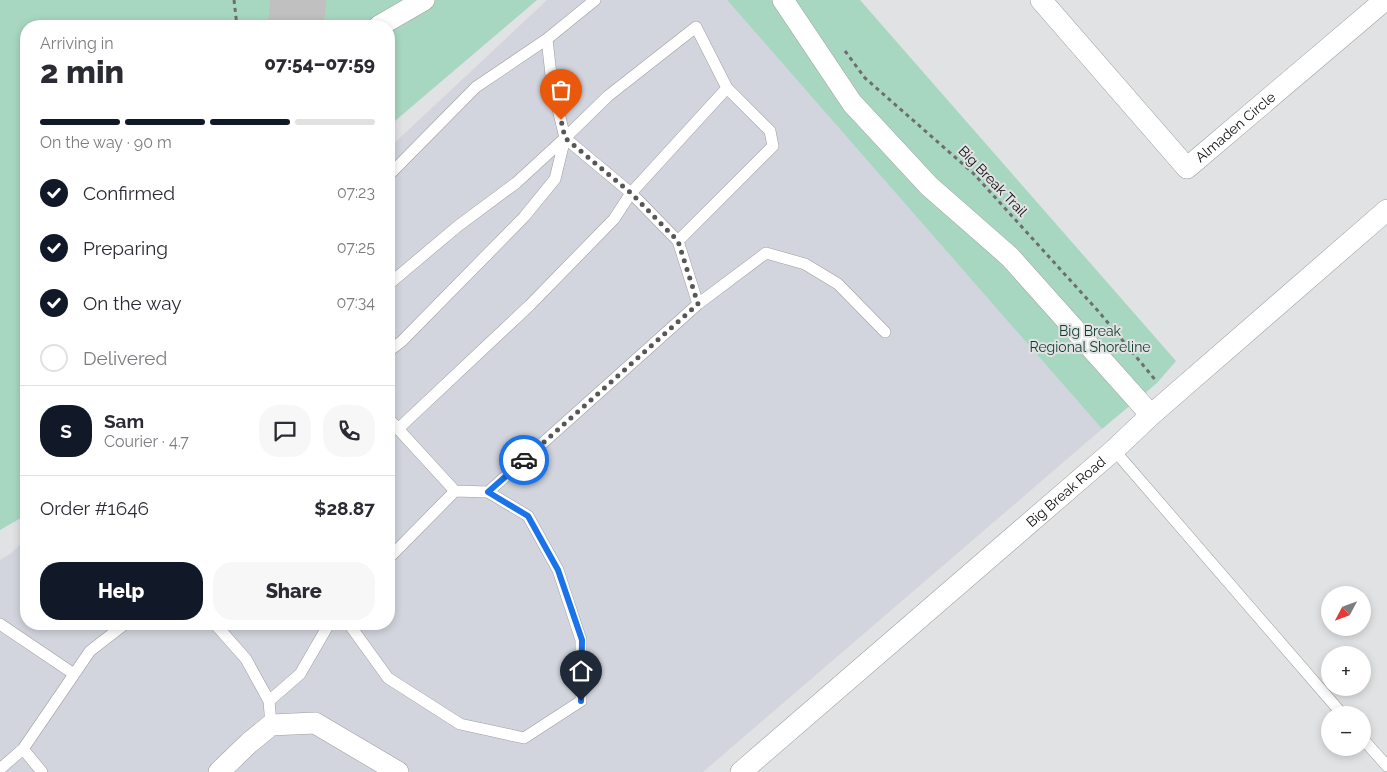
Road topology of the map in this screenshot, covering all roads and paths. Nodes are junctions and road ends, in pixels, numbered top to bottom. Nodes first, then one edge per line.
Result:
1 (234, 0) edge
2 (424, 0) edge
3 (595, 0) edge
4 (783, 0) edge
5 (1041, 0) edge
6 (1385, 0) edge
7 (236, 20) edge
8 (389, 20) edge
9 (547, 39) junction
10 (843, 48) dead end
11 (727, 88) junction
12 (565, 138) junction
13 (395, 169) edge
14 (631, 193) junction
15 (1387, 210) edge
16 (678, 241) junction
17 (395, 279) edge
18 (698, 304) junction
19 (886, 332) dead end
20 (395, 346) edge
21 (1157, 383) dead end
22 (1151, 416) junction
23 (395, 426) edge
24 (398, 429) junction
25 (1114, 450) junction
26 (455, 490) junction
27 (488, 492) junction
28 (395, 552) edge
29 (0, 624) edge
30 (117, 630) edge
31 (220, 630) edge
32 (326, 630) edge
33 (352, 630) edge
34 (74, 674) junction
35 (269, 701) junction
36 (1335, 706) edge
37 (271, 725) junction
38 (1371, 748) edge
39 (23, 749) junction
40 (1387, 766) edge
41 (0, 769) edge
42 (42, 772) edge
43 (219, 772) edge
44 (398, 772) edge
45 (742, 772) edge

1 - 7 path
2 - 8 street
3 - 9 lane
4 - 22 street
5 - 6 street, Almaden Circle
9 - 12 lane
9 - 13 lane
10 - 21 path, Big Break Trail
11 - 12 lane
11 - 14 lane
11 - 16 lane
12 - 14 lane
12 - 17 lane
12 - 20 lane
14 - 16 lane
14 - 24 lane
15 - 22 street, Big Break Road
16 - 18 lane
18 - 19 lane
18 - 27 lane
22 - 25 street, Big Break Road
23 - 24 lane
24 - 26 lane
25 - 36 lane
25 - 45 street, Big Break Road
26 - 27 lane
26 - 28 lane
27 - 33 lane
29 - 34 lane
30 - 34 lane
31 - 35 lane
32 - 35 lane
34 - 39 lane
35 - 37 lane
37 - 43 street
37 - 44 street
38 - 40 lane
39 - 41 lane
39 - 42 lane

